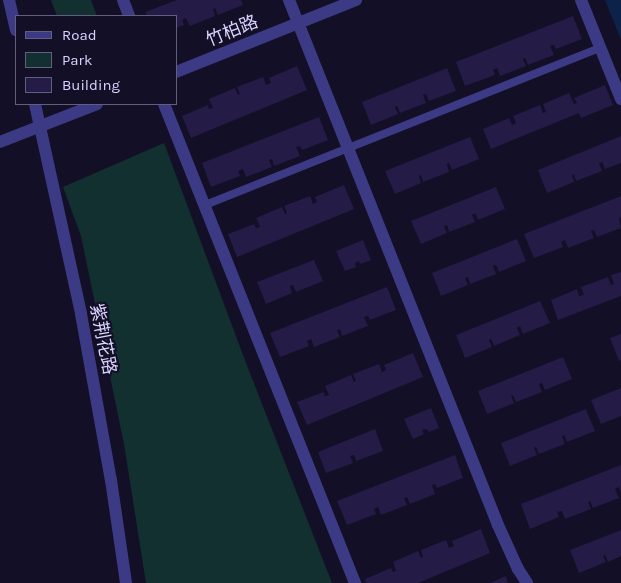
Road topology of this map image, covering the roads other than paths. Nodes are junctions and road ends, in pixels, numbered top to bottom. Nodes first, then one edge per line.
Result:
1 (9, 0) edge
2 (123, 0) edge
3 (288, 0) edge
4 (356, 0) edge
5 (581, 0) edge
6 (129, 15) edge
7 (298, 23) junction
8 (15, 26) edge
9 (600, 48) junction
10 (178, 71) edge
11 (621, 99) edge
12 (35, 105) edge
13 (94, 105) edge
14 (164, 105) edge
15 (40, 126) junction
16 (0, 142) edge
17 (347, 148) junction
18 (205, 205) junction
19 (126, 583) edge
20 (355, 583) edge
21 (527, 583) edge

1 - 8 street
2 - 6 street
3 - 7 street
4 - 7 street, 竹柏路
5 - 9 street
7 - 10 street, 竹柏路
7 - 17 street
9 - 11 street
9 - 17 lane
12 - 15 street, 紫荆花路
13 - 15 street
14 - 18 street
15 - 16 street
15 - 19 street, 紫荆花路
17 - 18 lane
17 - 21 street
18 - 20 street

